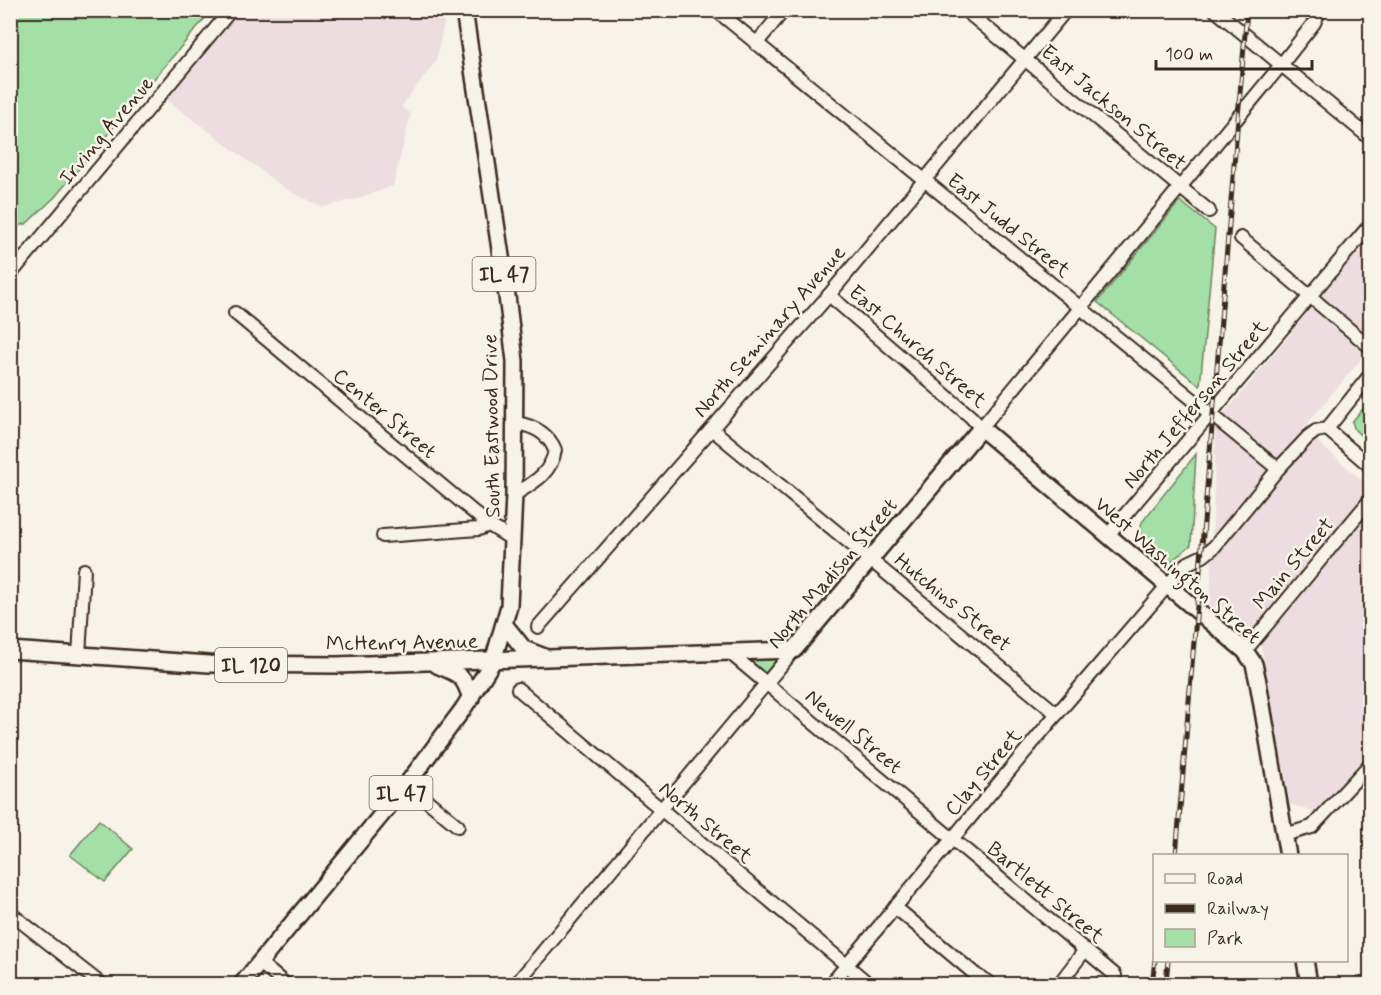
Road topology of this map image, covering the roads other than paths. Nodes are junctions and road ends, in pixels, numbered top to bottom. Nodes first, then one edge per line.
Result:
1 (231, 10) edge
2 (464, 10) edge
3 (716, 10) edge
4 (784, 10) edge
5 (965, 10) edge
6 (1066, 10) edge
7 (1215, 10) edge
8 (1320, 10) edge
9 (1328, 10) edge
10 (1314, 23) junction
11 (756, 44) junction
12 (1026, 59) junction
13 (1281, 65) junction
14 (1371, 138) edge
15 (925, 181) junction
16 (1179, 188) junction
17 (1209, 211) dead end
18 (1371, 225) edge
19 (1241, 238) dead end
20 (10, 275) edge
21 (829, 295) junction
22 (1311, 297) junction
23 (1079, 308) junction
24 (235, 313) dead end
25 (1371, 347) edge
26 (1371, 375) edge
27 (1211, 414) junction
28 (516, 423) junction
29 (981, 428) junction
30 (1327, 429) junction
31 (713, 430) junction
32 (1371, 466) edge
33 (1278, 469) junction
34 (514, 495) junction
35 (1371, 500) edge
36 (489, 525) junction
37 (383, 536) dead end
38 (1108, 536) junction
39 (513, 540) junction
40 (870, 560) junction
41 (84, 570) dead end
42 (1167, 585) junction
43 (504, 624) junction
44 (538, 627) dead end
45 (10, 650) edge
46 (794, 650) junction
47 (1245, 651) junction
48 (730, 653) junction
49 (79, 656) junction
50 (550, 659) junction
51 (493, 662) junction
52 (431, 663) junction
53 (766, 684) junction
54 (518, 689) dead end
55 (471, 699) junction
56 (1057, 714) junction
57 (1371, 764) edge
58 (407, 784) junction
59 (661, 810) junction
60 (459, 826) dead end
61 (1284, 835) junction
62 (953, 838) junction
63 (1288, 854) edge
64 (895, 907) junction
65 (10, 913) edge
66 (1085, 950) junction
67 (1305, 962) edge
68 (260, 963) junction
69 (847, 966) junction
70 (1115, 975) dead end
71 (101, 984) edge
72 (242, 984) edge
73 (285, 984) edge
74 (516, 984) edge
75 (831, 984) edge
76 (869, 984) edge
77 (991, 984) edge
78 (1059, 984) edge
79 (1310, 984) edge

1 - 20 street, Irving Avenue
2 - 28 main road, South Eastwood Drive / IL 47
3 - 11 street, East Judd Street
4 - 11 street
5 - 12 street, East Jackson Street
6 - 12 street, North Seminary Avenue
7 - 13 street
8 - 10 street
9 - 10 street
10 - 13 street, North Madison Street
11 - 15 street, East Judd Street
12 - 15 street, North Seminary Avenue
12 - 16 street, East Jackson Street
13 - 14 street
13 - 16 street, North Madison Street
15 - 21 street, North Seminary Avenue
15 - 23 street, East Judd Street
16 - 17 street, East Jackson Street
16 - 23 street, North Madison Street
18 - 22 street, North Jefferson Street
19 - 22 street
21 - 29 street, East Church Street
21 - 31 street, North Seminary Avenue
22 - 25 street
22 - 27 street, North Jefferson Street
23 - 27 street, East Judd Street
23 - 29 street, North Madison Street
24 - 36 street, Center Street
26 - 30 street
27 - 33 street, East Judd Street
27 - 38 street, North Jefferson Street
28 - 34 main road, South Eastwood Drive / IL 47
28 - 34 street
29 - 38 main road, West Washington Street
29 - 40 main road, North Madison Street
30 - 32 street
30 - 33 street, Clay Street
31 - 40 street, Hutchins Street
31 - 44 street, North Seminary Avenue
33 - 42 street, Clay Street
34 - 39 main road, South Eastwood Drive / IL 47
35 - 47 street, Main Street
36 - 37 street
36 - 39 street, Center Street
38 - 42 main road, West Washington Street
39 - 43 main road, South Eastwood Drive / IL 47
40 - 46 main road, North Madison Street
40 - 56 street, Hutchins Street
41 - 49 street
42 - 47 main road, West Washington Street
42 - 56 street, Clay Street
43 - 50 main road
43 - 51 main road, South Eastwood Drive / IL 47
45 - 49 main road, McHenry Avenue / IL 120
46 - 48 main road, McHenry Avenue / IL 120
46 - 53 street, North Madison Street
47 - 61 main road, West Washington Street
48 - 50 main road, McHenry Avenue / IL 120
48 - 53 street, Newell Street
49 - 52 main road, McHenry Avenue / IL 120
50 - 51 main road, McHenry Avenue / IL 120
51 - 52 main road, McHenry Avenue / IL 120
51 - 55 main road, IL 47
52 - 55 main road
53 - 59 street, North Madison Street
53 - 62 street, Newell Street
54 - 59 street, North Street
55 - 58 main road, IL 47
56 - 62 street, Clay Street
57 - 61 street
58 - 60 street
58 - 68 main road, IL 47
59 - 69 street, North Street
59 - 74 street, North Madison Street
61 - 63 main road, West Washington Street
62 - 64 street, Clay Street
62 - 66 street, Bartlett Street
64 - 69 street, Clay Street
64 - 77 street
65 - 71 street
66 - 70 street, Bartlett Street
66 - 78 street
67 - 79 main road
68 - 72 main road, IL 47
68 - 73 street
69 - 75 street, Clay Street
69 - 76 street, North Street

